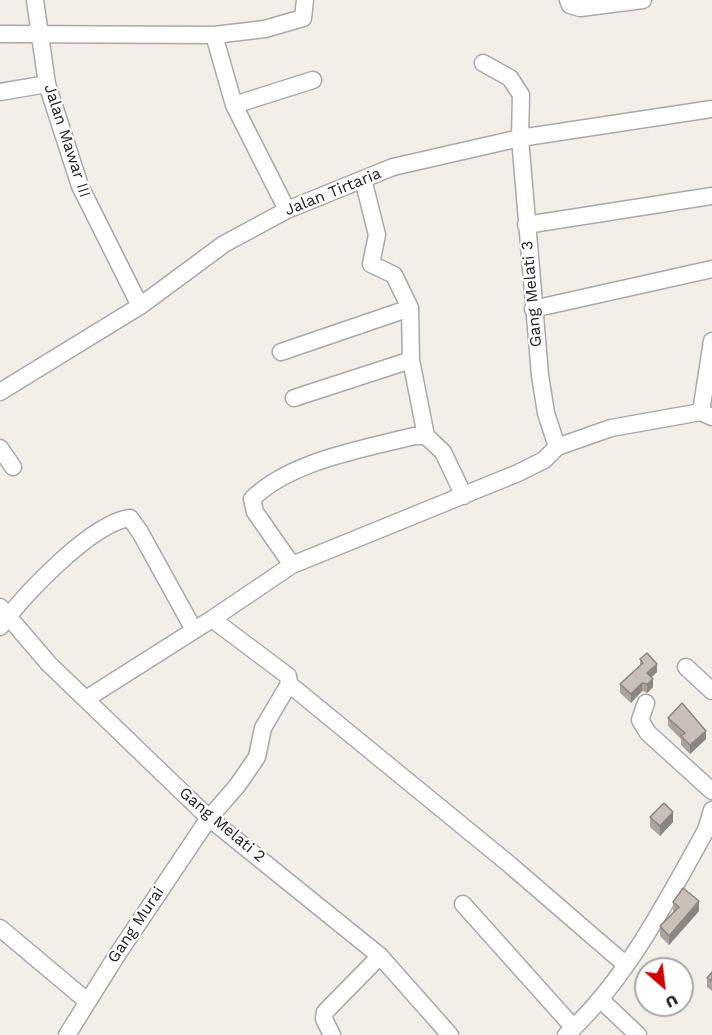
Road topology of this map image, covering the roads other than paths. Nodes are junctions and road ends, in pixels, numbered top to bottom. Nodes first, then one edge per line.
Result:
1 (35, 0) edge
2 (305, 0) edge
3 (568, 0) edge
4 (643, 0) edge
5 (0, 34) edge
6 (42, 34) junction
7 (214, 34) junction
8 (483, 63) dead end
9 (313, 80) dead end
10 (47, 84) junction
11 (0, 92) edge
12 (234, 105) junction
13 (712, 108) edge
14 (520, 138) junction
15 (363, 180) junction
16 (712, 196) edge
17 (287, 210) junction
18 (526, 225) junction
19 (712, 269) edge
20 (140, 306) junction
21 (410, 308) junction
22 (533, 309) junction
23 (712, 341) edge
24 (281, 352) dead end
25 (411, 360) junction
26 (0, 392) edge
27 (294, 398) dead end
28 (706, 414) edge
29 (426, 436) junction
30 (557, 447) junction
31 (0, 448) edge
32 (13, 467) dead end
33 (464, 496) junction
34 (292, 565) junction
35 (3, 616) edge
36 (212, 619) junction
37 (194, 630) junction
38 (686, 667) dead end
39 (289, 684) junction
40 (712, 690) edge
41 (86, 699) junction
42 (646, 703) dead end
43 (712, 791) edge
44 (712, 810) edge
45 (209, 818) junction
46 (463, 904) dead end
47 (0, 928) edge
48 (380, 956) junction
49 (626, 965) junction
50 (601, 1000) junction
51 (87, 1001) junction
52 (570, 1032) edge
53 (67, 1035) edge
54 (332, 1035) edge
55 (450, 1035) edge
56 (638, 1035) edge

1 - 6 street, Jalan Mawar III
2 - 7 street
3 - 4 street
5 - 6 street
6 - 7 street
6 - 10 street, Jalan Mawar III
7 - 12 street
8 - 14 street, Gang Melati 3
9 - 12 street
10 - 11 street
10 - 20 street, Jalan Mawar III
12 - 17 street
13 - 14 street, Jalan Tirtaria
14 - 15 street, Jalan Tirtaria
14 - 18 street, Gang Melati 3
15 - 17 street, Jalan Tirtaria
15 - 21 street
16 - 18 street
17 - 20 street, Jalan Tirtaria
18 - 22 street, Gang Melati 3
19 - 22 street
20 - 26 street, Jalan Tirtaria
21 - 24 street
21 - 25 street
22 - 30 street, Gang Melati 3
23 - 28 street
25 - 27 street
25 - 29 street
28 - 30 street
29 - 33 street
29 - 34 street
30 - 33 street
31 - 32 street
33 - 34 street
34 - 36 street
35 - 37 street
35 - 41 street, Gang Melati 2
36 - 37 street
36 - 39 street
37 - 41 street
38 - 40 street
39 - 45 street, Gang Murai
39 - 49 street
41 - 45 street, Gang Melati 2
42 - 43 street
44 - 49 street
45 - 48 street, Gang Melati 2
45 - 51 street, Gang Murai
46 - 52 street
47 - 51 street
48 - 54 street
48 - 55 street, Gang Melati 2
49 - 50 street
50 - 52 street
50 - 56 street
51 - 53 street, Gang Murai

